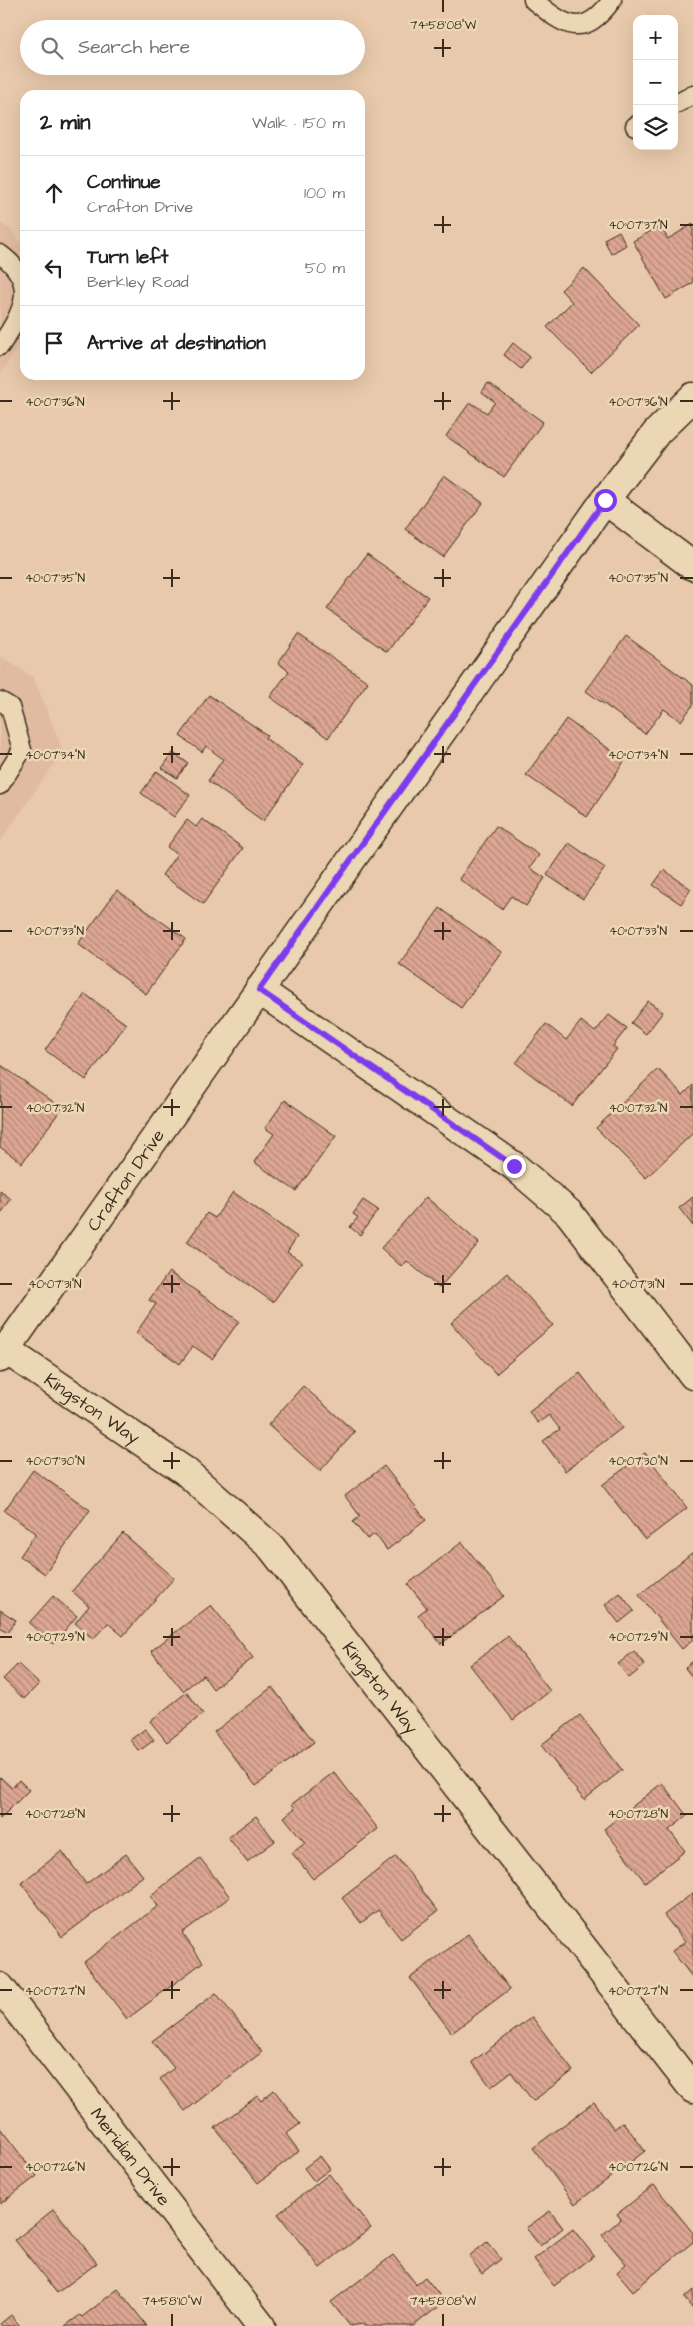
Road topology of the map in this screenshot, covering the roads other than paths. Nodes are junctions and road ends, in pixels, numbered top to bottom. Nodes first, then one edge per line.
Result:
1 (532, 0) edge
2 (612, 0) edge
3 (693, 96) edge
4 (678, 103) edge
5 (0, 254) edge
6 (20, 277) edge
7 (20, 316) edge
8 (0, 346) edge
9 (693, 397) edge
10 (605, 500) junction
11 (693, 566) edge
12 (0, 701) edge
13 (0, 785) edge
14 (259, 990) junction
15 (3, 1354) edge
16 (693, 1375) edge
17 (0, 1987) edge
18 (693, 2089) edge
19 (261, 2326) edge

1 - 2 lane
3 - 4 lane
5 - 6 lane
7 - 8 lane
9 - 10 street, Crafton Drive
10 - 11 street
10 - 14 street, Crafton Drive
12 - 13 lane
14 - 15 street, Crafton Drive
14 - 16 street
15 - 18 street, Kingston Way
17 - 19 street, Meridian Drive

